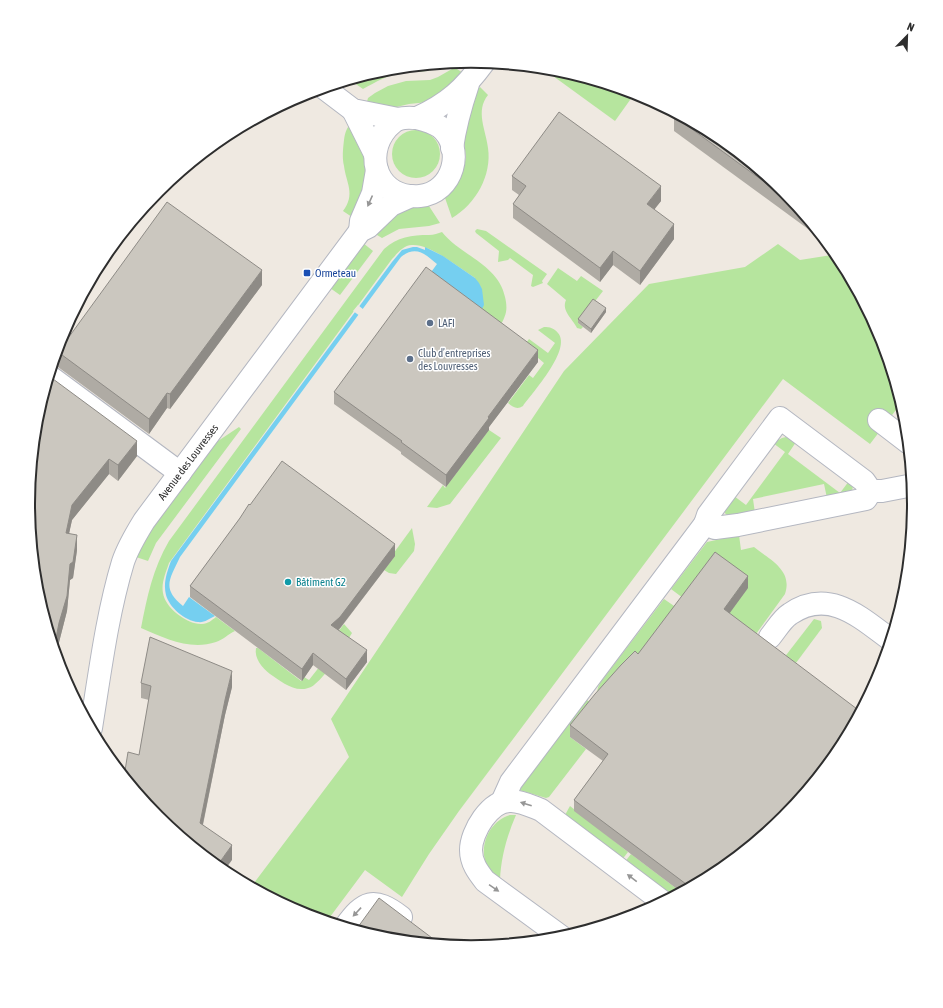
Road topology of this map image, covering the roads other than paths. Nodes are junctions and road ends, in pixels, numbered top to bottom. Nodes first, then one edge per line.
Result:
1 (479, 68) edge
2 (469, 81) junction
3 (329, 92) edge
4 (353, 110) junction
5 (408, 119) junction
6 (452, 148) junction
7 (376, 162) junction
8 (411, 196) junction
9 (360, 230) junction
10 (53, 379) edge
11 (879, 420) dead end
12 (903, 438) edge
13 (180, 473) junction
14 (907, 486) edge
15 (871, 491) junction
16 (705, 524) junction
17 (770, 637) dead end
18 (887, 637) edge
19 (92, 719) edge
20 (502, 802) junction
21 (658, 898) edge
22 (349, 923) edge
23 (419, 931) edge
24 (555, 932) edge

1 - 2 street
2 - 5 street
2 - 6 street
3 - 4 street
4 - 5 street
4 - 7 street
5 - 6 street
5 - 7 street
6 - 8 street
7 - 8 street
7 -> 9 street, Avenue des Louvresses
8 - 9 street, Avenue des Louvresses
9 - 13 street, Avenue des Louvresses
10 - 13 street
11 - 12 street
13 - 19 street, Avenue des Louvresses
14 - 15 street
15 - 16 street
15 - 16 street
16 - 20 street
17 - 18 street
21 -> 20 street
20 -> 24 street
23 -> 22 street

